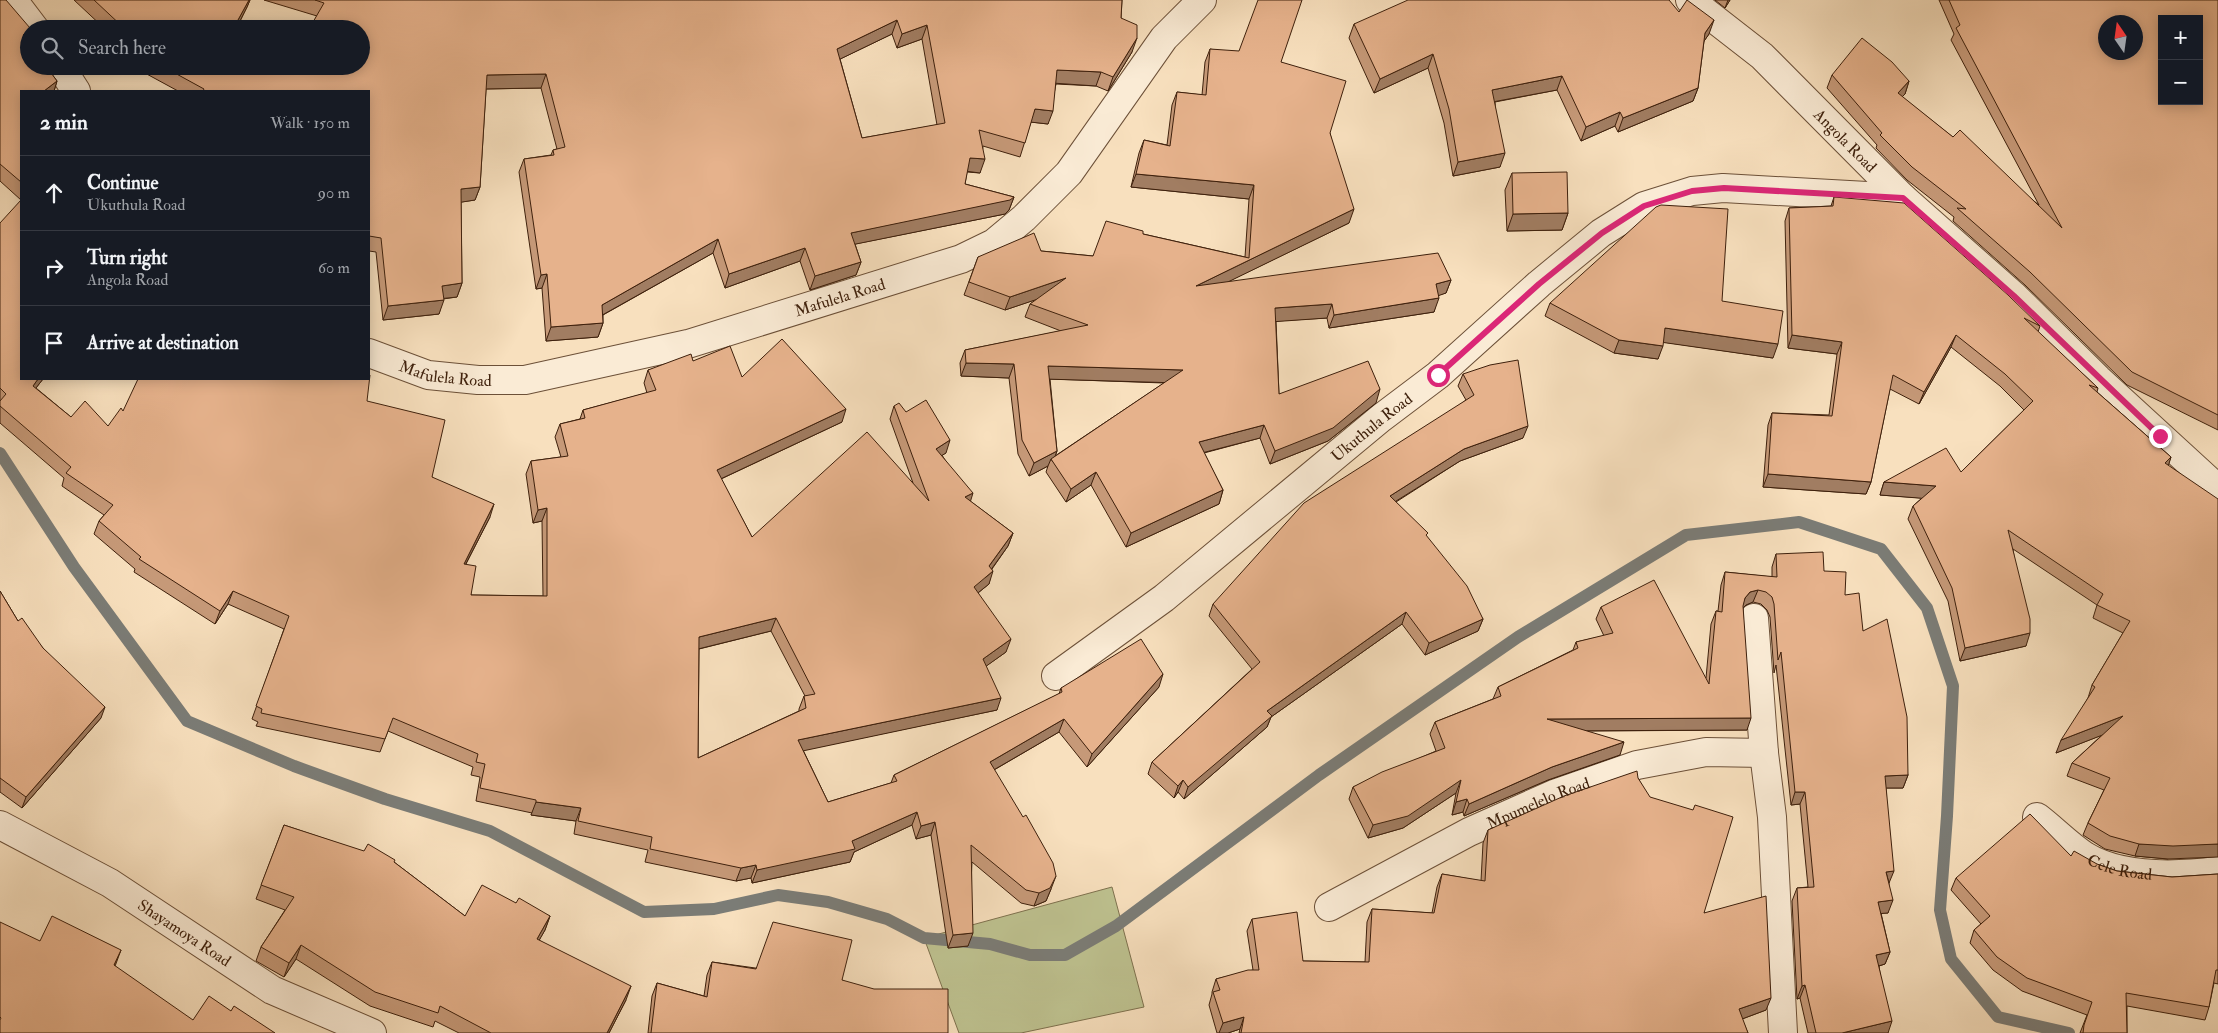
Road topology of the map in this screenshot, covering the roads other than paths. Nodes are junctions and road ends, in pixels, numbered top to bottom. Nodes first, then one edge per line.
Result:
1 (13, 0) edge
2 (1202, 0) edge
3 (1690, 0) edge
4 (27, 20) edge
5 (66, 75) edge
6 (75, 90) edge
7 (1903, 198) junction
8 (370, 353) edge
9 (2218, 490) edge
10 (1754, 618) dead end
11 (1056, 676) dead end
12 (1764, 753) junction
13 (2037, 817) dead end
14 (0, 825) edge
15 (2218, 871) edge
16 (1329, 907) dead end
17 (372, 1033) edge
18 (1783, 1033) edge

1 - 4 street
2 - 8 street, Mafulela Road
3 - 7 street, Angola Road
5 - 6 street
7 - 9 street, Angola Road
7 - 11 street, Ukuthula Road
10 - 12 street
12 - 16 street, Mpumelelo Road
12 - 18 street
13 - 15 street, Cele Road
14 - 17 street, Shayamoya Road

